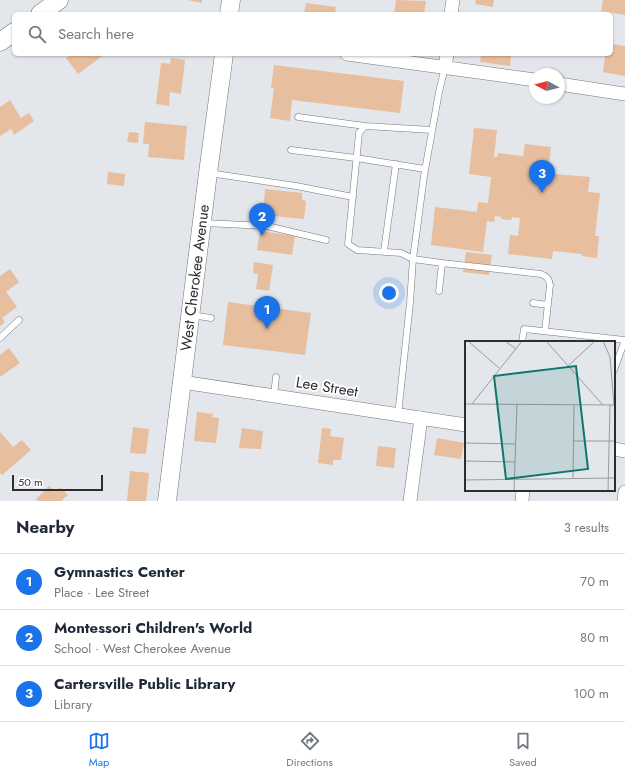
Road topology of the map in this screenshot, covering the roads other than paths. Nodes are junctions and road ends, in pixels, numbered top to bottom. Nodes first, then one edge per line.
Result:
1 (59, 0) edge
2 (231, 0) edge
3 (453, 0) edge
4 (43, 12) edge
5 (230, 12) edge
6 (451, 12) edge
7 (12, 33) edge
8 (0, 42) edge
9 (224, 56) edge
10 (375, 56) edge
11 (446, 61) edge
12 (529, 79) edge
13 (565, 85) edge
14 (625, 94) edge
15 (298, 117) dead end
16 (365, 126) junction
17 (432, 130) junction
18 (291, 150) dead end
19 (356, 158) junction
20 (396, 164) junction
21 (426, 169) junction
22 (208, 173) junction
23 (353, 197) junction
24 (202, 223) junction
25 (326, 240) dead end
26 (384, 252) junction
27 (413, 259) junction
28 (442, 263) junction
29 (439, 291) dead end
30 (533, 303) dead end
31 (548, 305) junction
32 (190, 315) junction
33 (211, 318) dead end
34 (19, 320) dead end
35 (545, 331) junction
36 (0, 338) edge
37 (625, 340) edge
38 (522, 341) edge
39 (615, 367) edge
40 (276, 377) dead end
41 (182, 382) junction
42 (274, 395) junction
43 (398, 415) junction
44 (421, 418) junction
45 (465, 425) edge
46 (615, 449) edge
47 (625, 451) edge
48 (523, 491) edge
49 (625, 492) edge
50 (167, 501) edge
51 (410, 501) edge
52 (522, 501) edge
53 (624, 501) edge

1 - 4 main road
2 - 5 main road
3 - 6 street
7 - 8 main road
9 - 22 main road, West Cherokee Avenue
10 - 11 street
11 - 12 street
11 - 17 lane
13 - 14 street
15 - 16 lane
16 - 17 lane
16 - 19 lane
17 - 21 lane
18 - 19 lane
19 - 20 lane
19 - 23 lane
20 - 21 lane
20 - 26 lane
21 - 27 lane
22 - 23 lane
22 - 24 main road, West Cherokee Avenue
23 - 26 lane
24 - 25 lane
24 - 32 main road, West Cherokee Avenue
26 - 27 lane
27 - 28 lane
27 - 43 lane
28 - 29 lane
28 - 31 lane
30 - 31 lane
31 - 35 lane
32 - 33 lane
32 - 41 main road, West Cherokee Avenue
34 - 36 lane
35 - 37 lane
35 - 38 lane
37 - 39 lane
40 - 42 lane
41 - 42 street, Lee Street
41 - 50 main road, West Cherokee Avenue
42 - 43 street, Lee Street
43 - 44 street, Lee Street
44 - 45 street, Lee Street
44 - 51 street
46 - 47 street
48 - 52 street
49 - 53 street

